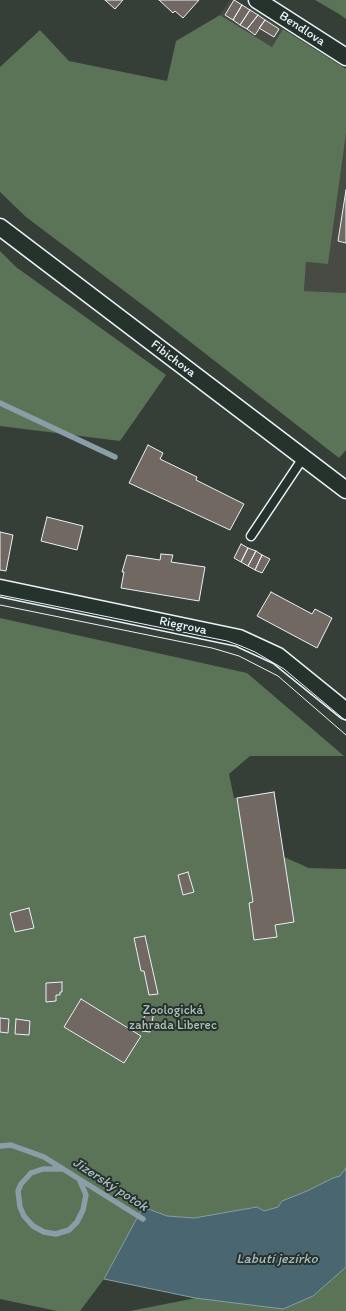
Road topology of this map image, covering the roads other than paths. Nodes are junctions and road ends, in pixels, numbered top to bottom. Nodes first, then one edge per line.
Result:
1 (257, 0) edge
2 (346, 57) edge
3 (0, 227) edge
4 (303, 458) junction
5 (346, 490) edge
6 (251, 536) dead end
7 (0, 588) edge
8 (346, 711) edge

1 - 2 street, Bendlova
3 - 4 street, Fibichova
4 - 5 street, Fibichova
4 - 6 lane
7 - 8 street, Riegrova

